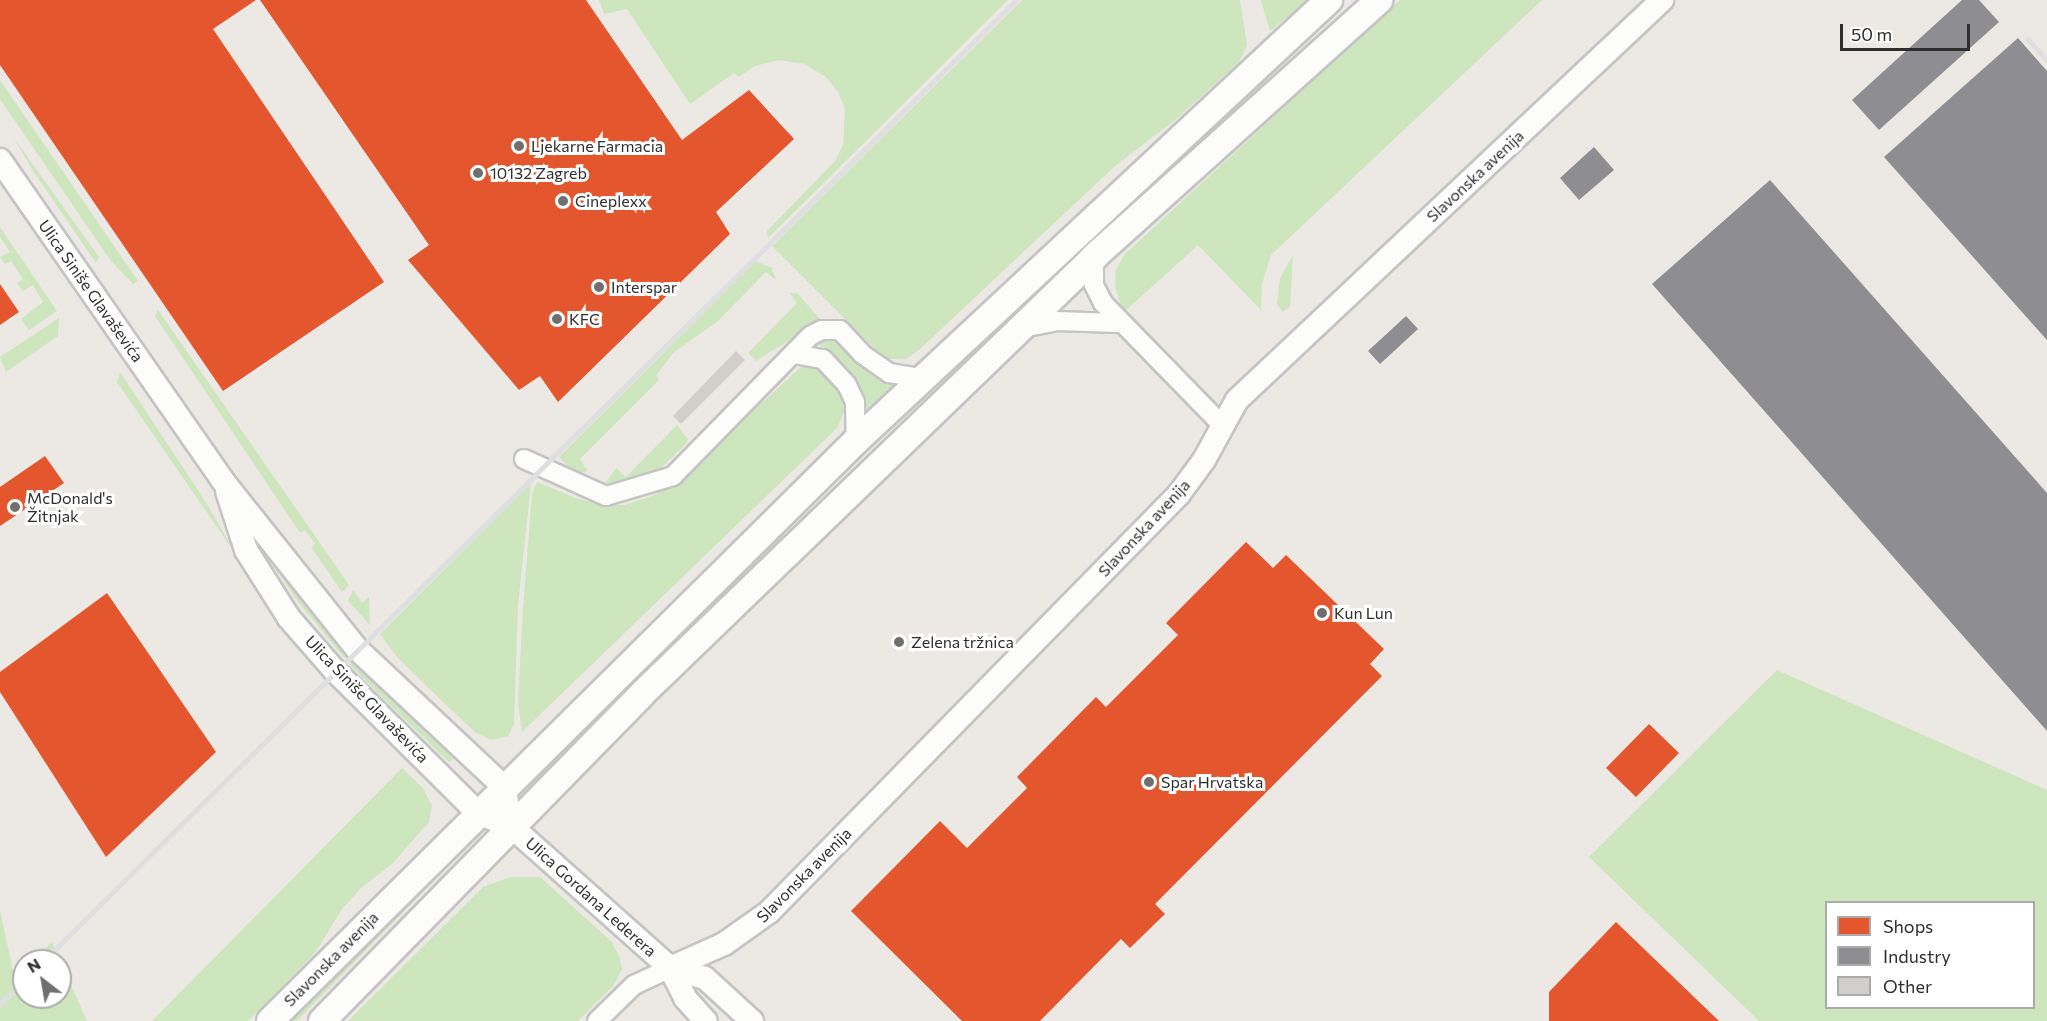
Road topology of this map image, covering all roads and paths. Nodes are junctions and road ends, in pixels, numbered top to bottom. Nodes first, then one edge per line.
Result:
1 (1329, 0) edge
2 (1379, 0) edge
3 (1662, 0) edge
4 (0, 160) edge
5 (1094, 258) junction
6 (1119, 323) junction
7 (1022, 328) junction
8 (794, 354) junction
9 (922, 378) junction
10 (1222, 425) junction
11 (856, 441) junction
12 (524, 459) dead end
13 (223, 481) junction
14 (504, 788) junction
15 (478, 813) junction
16 (512, 827) junction
17 (724, 944) junction
18 (670, 968) junction
19 (721, 991) junction
20 (270, 1021) edge
21 (322, 1021) edge
22 (597, 1021) edge
23 (706, 1021) edge
24 (752, 1021) edge

1 - 9 main road, Slavonska avenija
2 - 5 main road
3 - 10 street, Slavonska avenija
4 - 13 street, Ulica Siniše Glavaševića
5 - 6 street
5 - 7 main road
6 - 7 street
6 - 10 street
7 - 16 main road
8 - 9 street
8 - 11 street
8 - 12 street
9 - 11 main road, Slavonska avenija
10 - 17 street, Slavonska avenija
11 - 14 main road, Slavonska avenija
13 - 14 street, Ulica Siniše Glavaševića
13 - 15 street, Ulica Siniše Glavaševića
14 - 15 main road, Slavonska avenija
14 - 16 street
15 - 16 street, Ulica Gordana Lederera
15 - 20 main road, Slavonska avenija
16 - 18 street, Ulica Gordana Lederera
16 - 21 main road
17 - 18 street, Slavonska avenija
17 - 19 street
18 - 19 street, Ulica Gordana Lederera
18 - 22 street, Slavonska avenija
18 - 23 street, Ulica Gordana Lederera
19 - 24 street, Ulica Gordana Lederera

